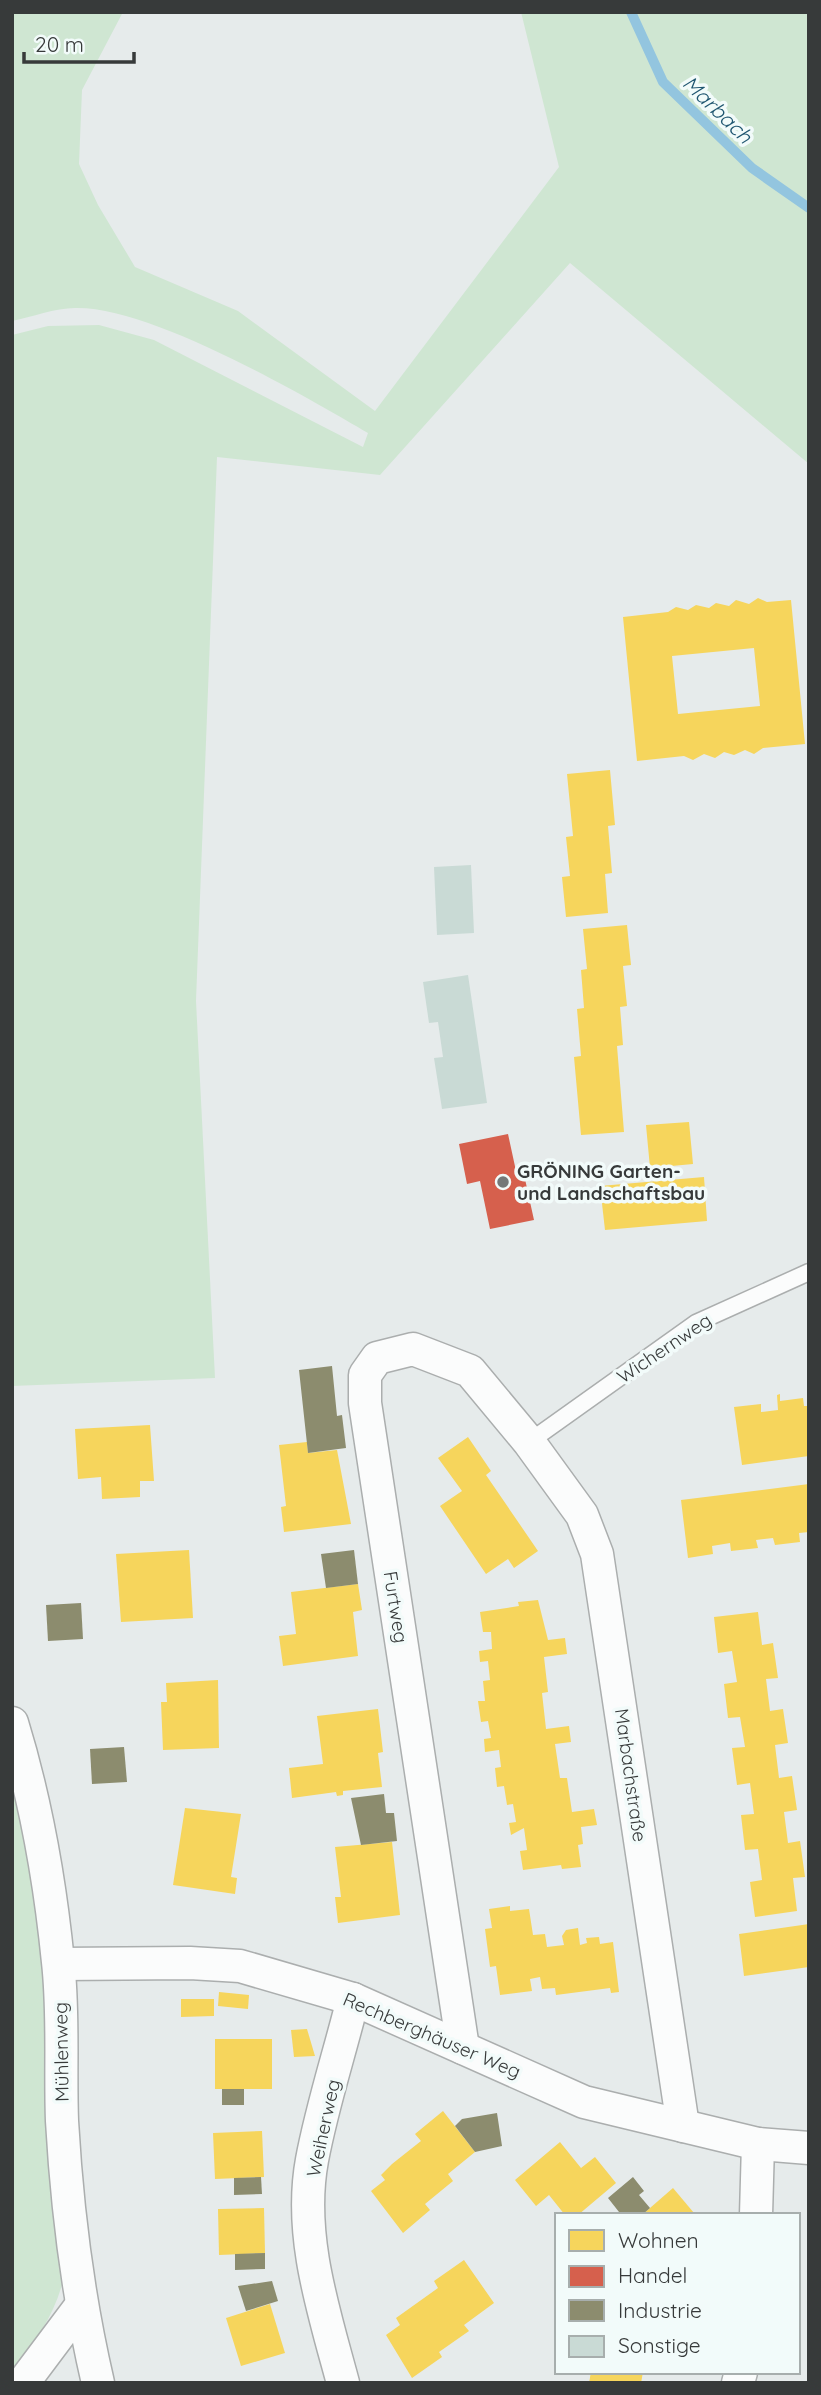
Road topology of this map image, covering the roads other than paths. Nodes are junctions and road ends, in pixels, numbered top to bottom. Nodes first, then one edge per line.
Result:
1 (809, 1272) edge
2 (529, 1442) junction
3 (12, 1723) edge
4 (59, 1964) junction
5 (353, 1998) junction
6 (463, 2048) junction
7 (683, 2126) junction
8 (758, 2144) junction
9 (809, 2148) edge
10 (756, 2213) edge
11 (80, 2307) junction
12 (23, 2383) edge
13 (98, 2383) edge
14 (343, 2383) edge

1 - 2 lane, Wichernweg
2 - 6 street, Furtweg
2 - 7 street, Marbachstraße
3 - 4 street, Mühlenweg
4 - 5 street, Rechberghäuser Weg
4 - 11 street, Mühlenweg
5 - 6 street, Rechberghäuser Weg
5 - 14 street, Weiherweg
6 - 7 street, Rechberghäuser Weg
7 - 8 street, Rechberghäuser Weg
8 - 9 street, Rechberghäuser Weg
8 - 10 street
11 - 12 street
11 - 13 street, Mühlenweg

